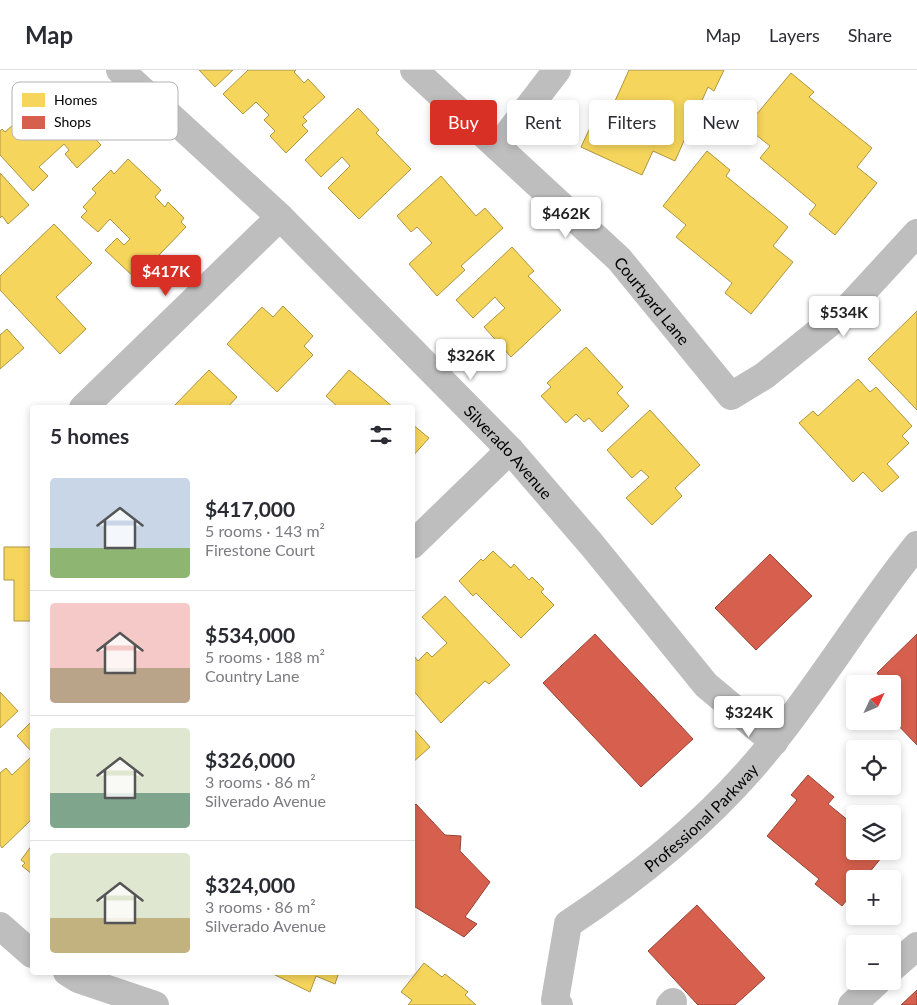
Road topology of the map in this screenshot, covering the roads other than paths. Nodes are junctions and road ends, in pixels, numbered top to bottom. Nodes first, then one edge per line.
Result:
1 (120, 70) edge
2 (556, 70) edge
3 (431, 76) edge
4 (133, 82) edge
5 (178, 123) edge
6 (498, 147) junction
7 (280, 217) junction
8 (917, 233) edge
9 (86, 405) edge
10 (510, 450) junction
11 (415, 542) edge
12 (917, 545) edge
13 (774, 742) junction
14 (0, 926) edge
15 (917, 946) edge
16 (30, 952) edge
17 (901, 960) edge
18 (71, 975) edge
19 (868, 990) edge
20 (156, 1005) edge
21 (559, 1005) edge
22 (852, 1005) edge

1 - 4 street, Silverado Avenue
2 - 6 street
3 - 6 street, Courtyard Lane
5 - 7 street, Silverado Avenue
6 - 8 street, Courtyard Lane
7 - 9 street
7 - 10 street, Silverado Avenue
10 - 11 street
10 - 13 street, Silverado Avenue
12 - 13 street, Professional Parkway
13 - 21 street, Professional Parkway
14 - 16 street
15 - 17 street
18 - 20 street
19 - 22 street

